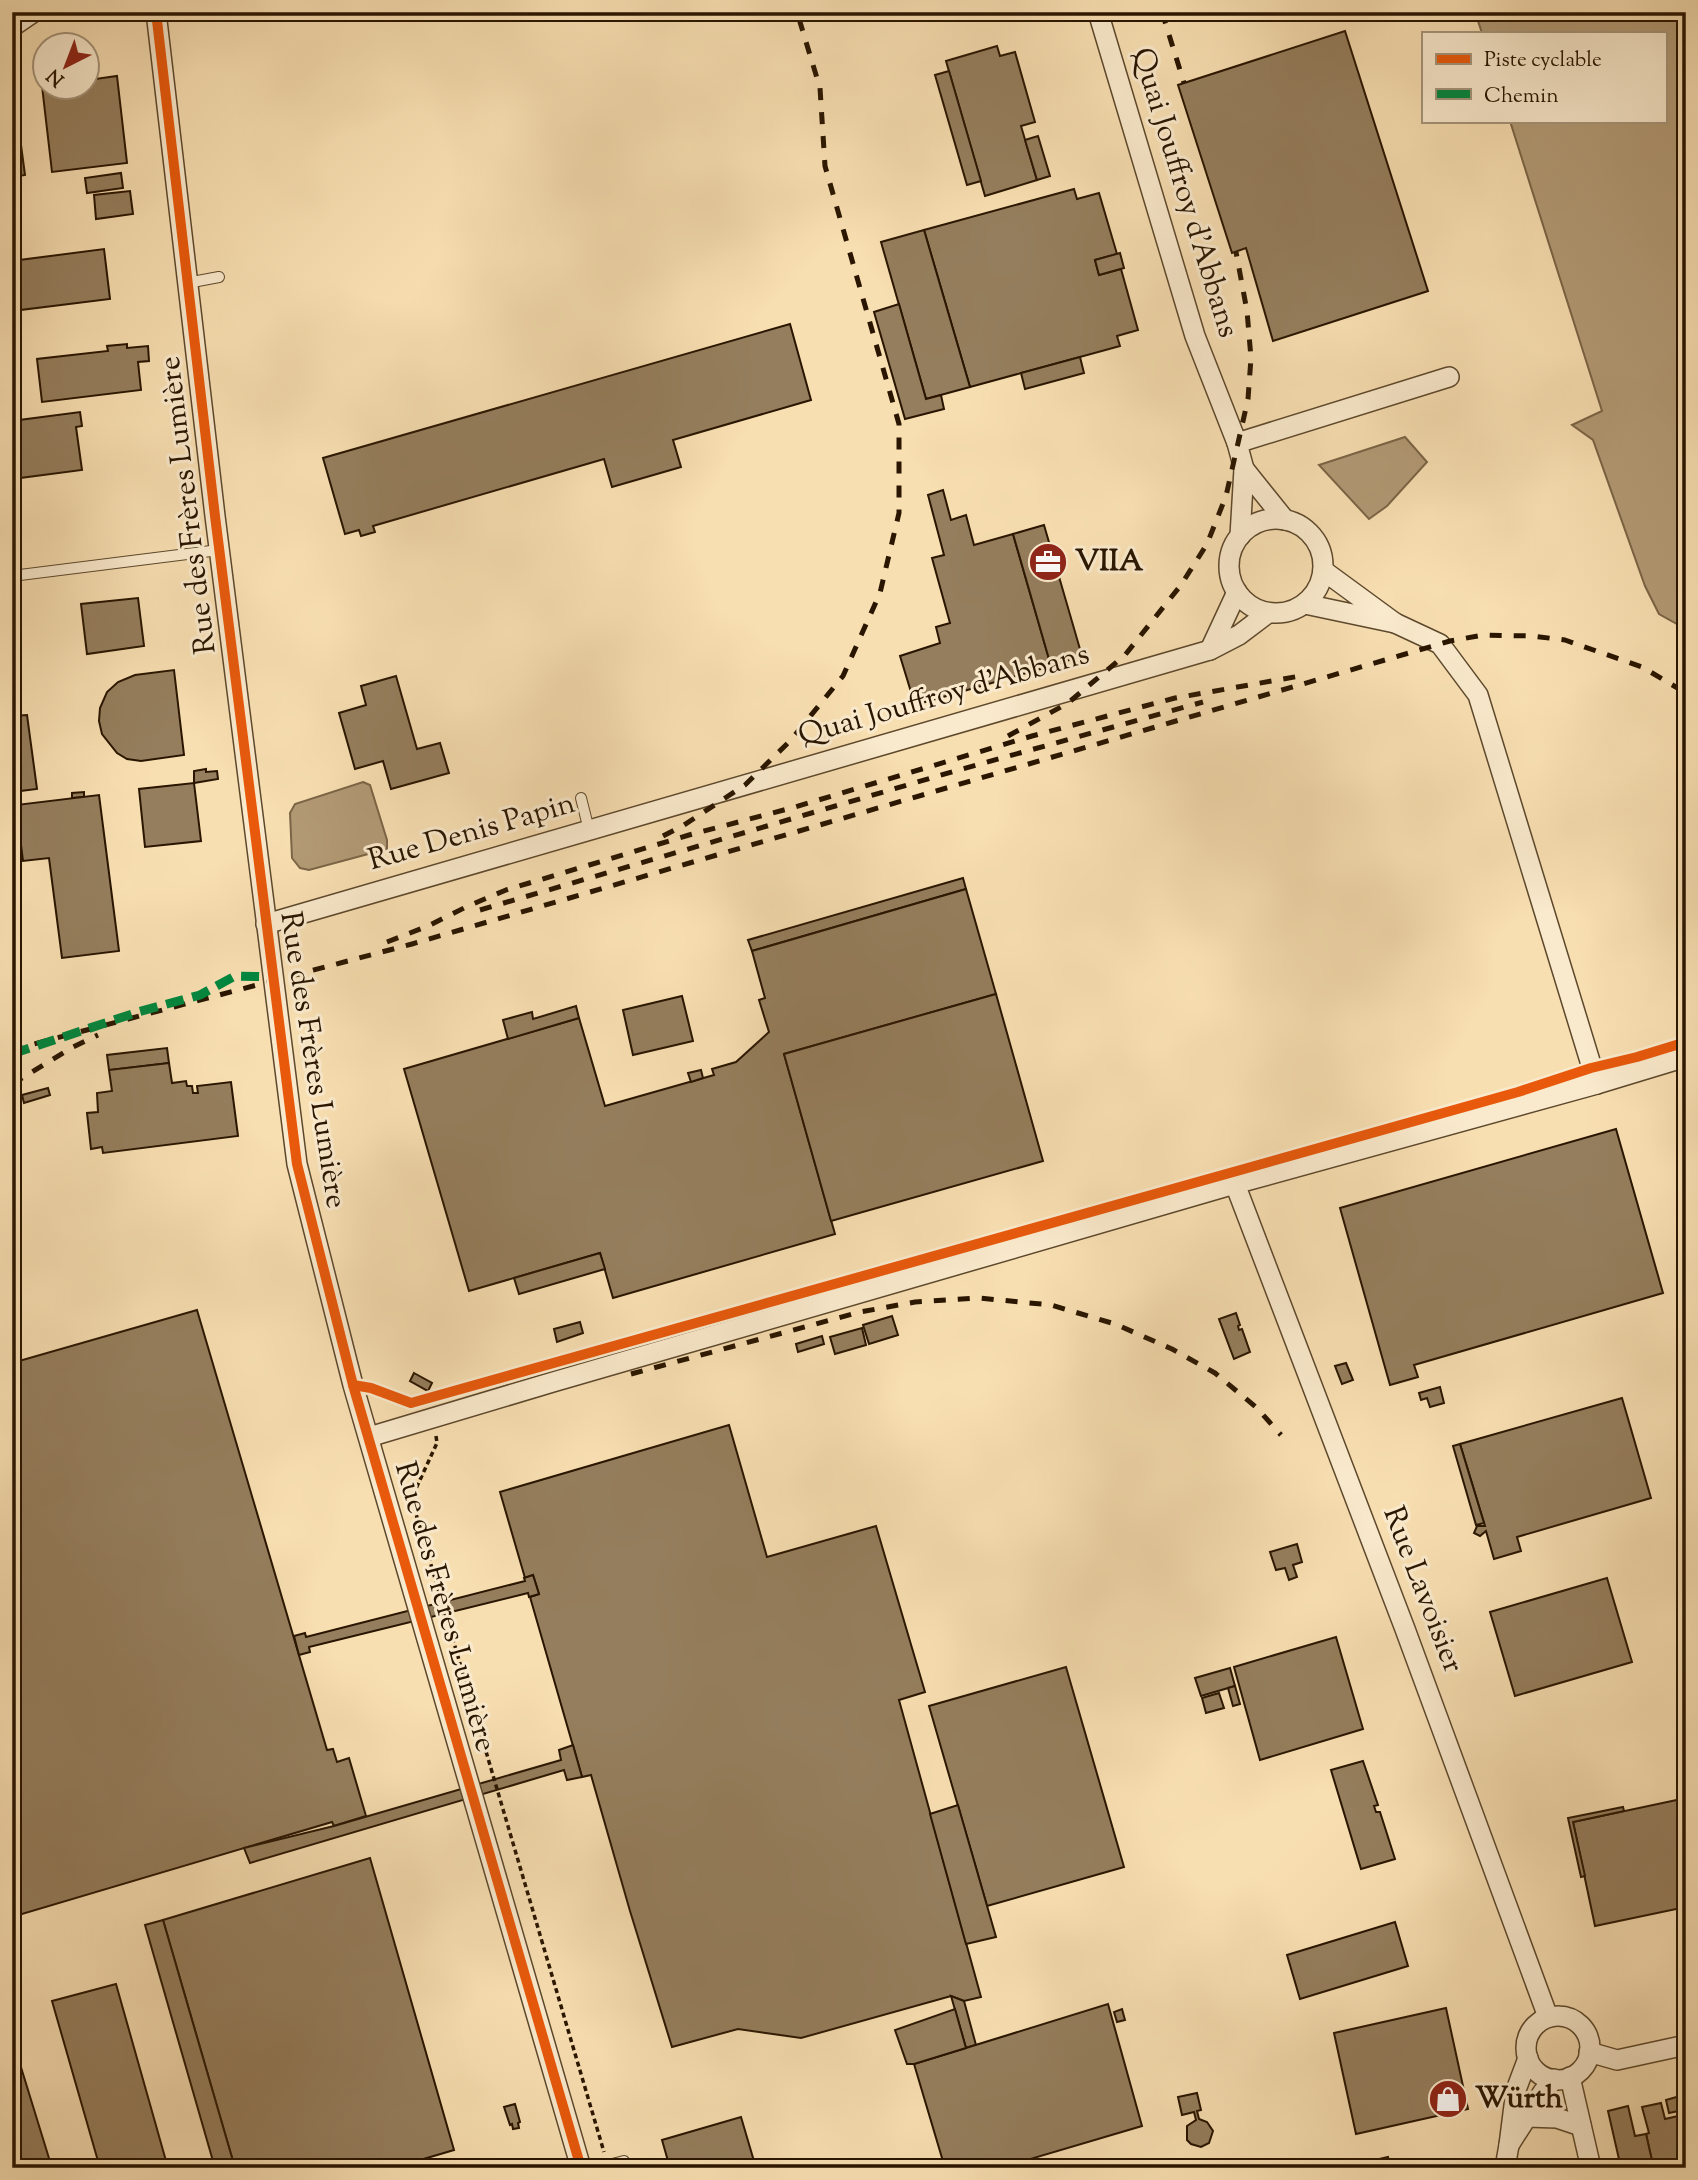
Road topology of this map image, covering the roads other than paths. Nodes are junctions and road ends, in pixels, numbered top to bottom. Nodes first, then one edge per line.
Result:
1 (34, 12) edge
2 (156, 12) edge
3 (1098, 12) edge
4 (12, 27) edge
5 (219, 277) dead end
6 (187, 283) junction
7 (1448, 377) dead end
8 (1237, 443) junction
9 (1244, 469) junction
10 (1285, 520) junction
11 (1240, 536) junction
12 (219, 550) junction
13 (1324, 571) junction
14 (12, 576) edge
15 (1237, 592) junction
16 (1305, 604) junction
17 (1268, 613) junction
18 (1395, 623) junction
19 (1210, 650) junction
20 (581, 798) dead end
21 (695, 799) joint
22 (589, 830) junction
23 (265, 924) junction
24 (1686, 1057) edge
25 (1597, 1084) junction
26 (1235, 1185) junction
27 (369, 1437) junction
28 (1548, 2017) junction
29 (1686, 2045) edge
30 (1589, 2052) junction
31 (1528, 2058) junction
32 (1562, 2078) junction
33 (1527, 2117) junction
34 (1581, 2126) junction
35 (1509, 2145) junction
36 (624, 2161) dead end
37 (603, 2166) edge
38 (582, 2168) edge
39 (1505, 2168) edge
40 (1591, 2168) edge

1 - 4 street
2 - 6 street, Rue des Frères Lumière
3 - 8 street, Quai Jouffroy d'Abbans
5 - 6 lane
6 - 12 street, Rue des Frères Lumière
7 - 8 street
8 - 9 street, Quai Jouffroy d'Abbans
9 - 10 street, Quai Jouffroy d'Abbans
9 - 11 street, Quai Jouffroy d'Abbans
10 - 11 street
10 - 13 street
11 - 15 street
12 - 14 lane
12 - 23 street, Rue des Frères Lumière
13 - 16 street
13 - 18 street
15 - 17 street
15 - 19 street
16 - 17 street
16 - 18 street
17 - 19 street, Quai Jouffroy d'Abbans
18 - 25 street
19 - 21 street, Quai Jouffroy d'Abbans
20 - 22 lane
21 - 22 street, Rue Denis Papin
22 - 23 street, Rue Denis Papin
23 - 27 street, Rue des Frères Lumière
24 - 25 street
25 - 26 street
26 - 27 street
26 - 28 street, Rue Lavoisier
27 - 38 street, Rue des Frères Lumière
28 - 30 street
28 - 31 street
29 - 30 street
30 - 32 street
31 - 32 street
31 - 35 street
32 - 33 street
32 - 34 street
33 - 34 street
33 - 35 street
34 - 40 street
35 - 39 street
36 - 37 lane

